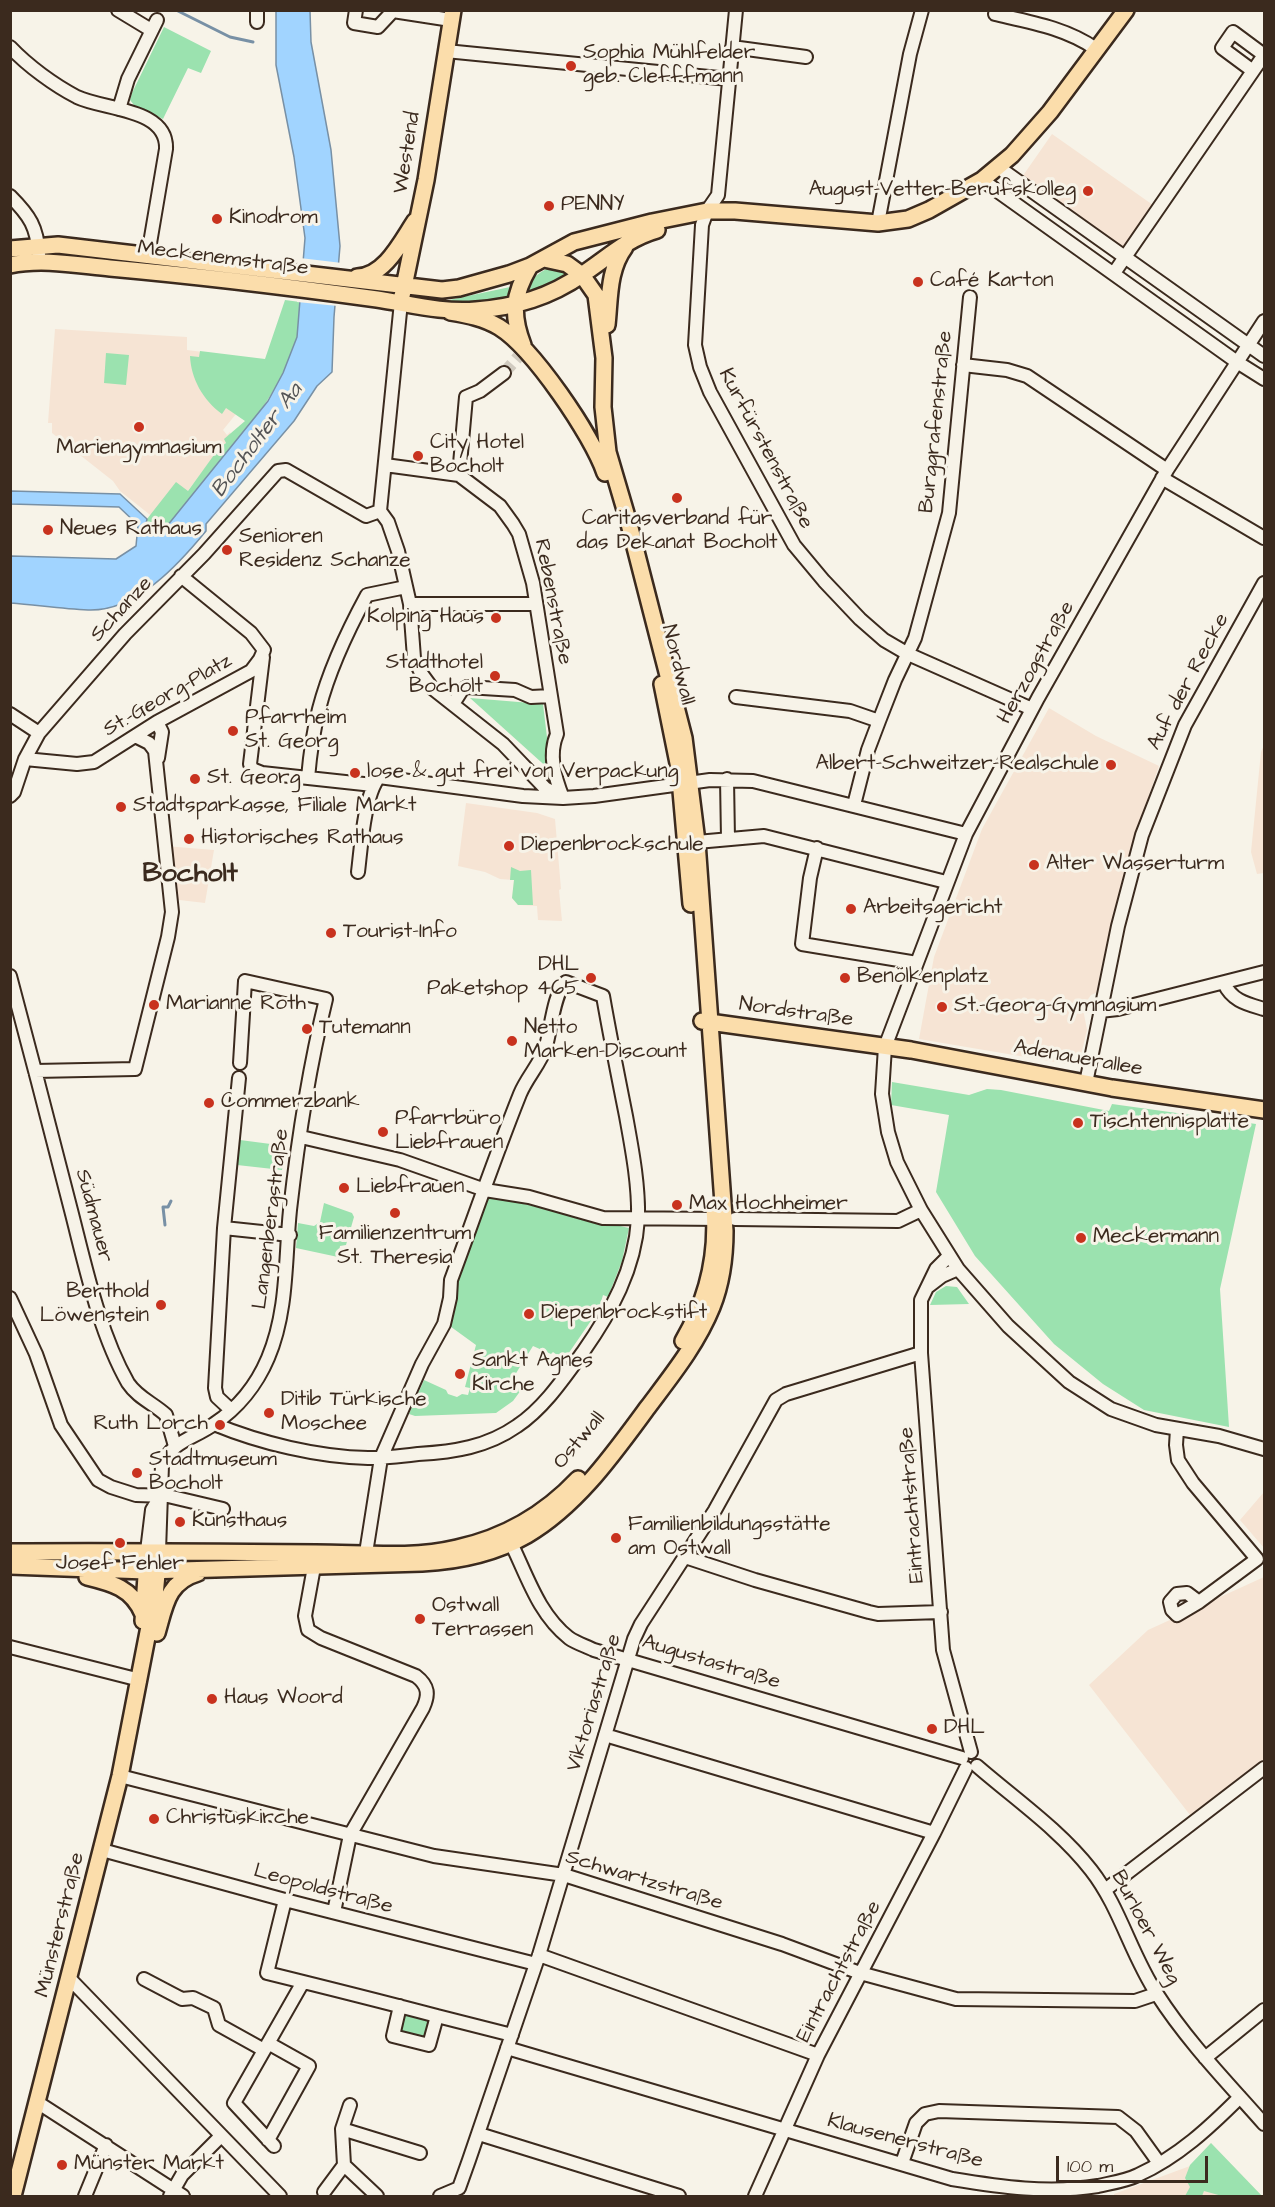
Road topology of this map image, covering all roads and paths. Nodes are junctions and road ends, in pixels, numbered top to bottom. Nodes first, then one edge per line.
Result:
1 (118, 10) edge
2 (356, 10) edge
3 (736, 10) edge
4 (922, 10) edge
5 (981, 10) edge
6 (1126, 10) edge
7 (393, 11) edge
8 (996, 12) edge
9 (452, 15) edge
10 (10, 47) edge
11 (732, 47) junction
12 (1096, 50) junction
13 (446, 51) junction
14 (1264, 55) edge
15 (806, 57) dead end
16 (1254, 71) junction
17 (729, 79) junction
18 (119, 109) junction
19 (998, 167) junction
20 (982, 180) junction
21 (10, 196) edge
22 (707, 211) junction
23 (419, 215) junction
24 (878, 223) junction
25 (1083, 228) junction
26 (632, 240) junction
27 (1072, 244) junction
28 (38, 246) junction
29 (10, 249) edge
30 (148, 255) junction
31 (1125, 257) junction
32 (537, 262) junction
33 (39, 263) junction
34 (10, 265) edge
35 (1114, 273) junction
36 (582, 275) junction
37 (345, 278) junction
38 (404, 286) junction
39 (970, 297) dead end
40 (401, 302) junction
41 (515, 306) junction
42 (450, 312) junction
43 (1264, 321) edge
44 (1248, 345) junction
45 (522, 352) junction
46 (1264, 356) edge
47 (604, 358) junction
48 (1237, 362) junction
49 (963, 365) junction
50 (504, 373) tunnel mouth
51 (1264, 379) edge
52 (603, 407) junction
53 (577, 422) junction
54 (385, 465) junction
55 (1164, 474) junction
56 (459, 475) junction
57 (380, 511) junction
58 (1264, 538) edge
59 (181, 576) junction
60 (1264, 583) edge
61 (406, 587) junction
62 (410, 604) junction
63 (535, 604) junction
64 (264, 650) junction
65 (908, 654) junction
66 (551, 696) junction
67 (736, 697) dead end
68 (453, 704) junction
69 (1032, 709) junction
70 (10, 714) edge
71 (879, 721) junction
72 (157, 722) junction
73 (39, 733) junction
74 (135, 736) junction
75 (25, 759) junction
76 (157, 766) junction
77 (308, 778) junction
78 (727, 779) junction
79 (376, 781) junction
80 (686, 784) junction
81 (10, 796) edge
82 (563, 798) junction
83 (854, 805) junction
84 (966, 834) junction
85 (728, 839) junction
86 (697, 843) junction
87 (817, 848) junction
88 (358, 872) dead end
89 (946, 882) junction
90 (917, 963) junction
91 (1264, 972) edge
92 (10, 976) edge
93 (1224, 983) junction
94 (1264, 1009) edge
95 (1100, 1011) junction
96 (706, 1022) junction
97 (885, 1047) junction
98 (240, 1063) dead end
99 (35, 1071) junction
100 (239, 1077) dead end
101 (1086, 1083) junction
102 (1264, 1110) edge
103 (301, 1137) junction
104 (485, 1190) junction
105 (921, 1210) junction
106 (638, 1219) junction
107 (725, 1219) junction
108 (224, 1228) junction
109 (290, 1235) junction
110 (949, 1256) junction
111 (958, 1269) junction
112 (925, 1289) junction
113 (10, 1298) edge
114 (921, 1353) junction
115 (231, 1410) junction
116 (214, 1424) junction
117 (1177, 1429) junction
118 (175, 1446) junction
119 (1264, 1449) edge
120 (381, 1458) junction
121 (160, 1496) junction
122 (223, 1509) dead end
123 (508, 1538) junction
124 (10, 1552) edge
125 (366, 1553) junction
126 (685, 1557) junction
127 (153, 1561) junction
128 (10, 1566) edge
129 (314, 1567) junction
130 (58, 1569) junction
131 (211, 1569) junction
132 (1199, 1602) dead end
133 (941, 1612) junction
134 (143, 1614) junction
135 (10, 1647) edge
136 (628, 1659) junction
137 (143, 1663) junction
138 (140, 1680) junction
139 (605, 1735) junction
140 (969, 1761) junction
141 (1264, 1768) edge
142 (120, 1776) junction
143 (934, 1833) junction
144 (350, 1835) junction
145 (102, 1850) junction
146 (564, 1875) junction
147 (1105, 1890) junction
148 (285, 1900) junction
149 (334, 1912) junction
150 (537, 1960) junction
151 (860, 1973) junction
152 (69, 1978) junction
153 (144, 1979) dead end
154 (303, 1982) junction
155 (1156, 1994) junction
156 (400, 2006) junction
157 (1264, 2010) edge
158 (437, 2016) junction
159 (512, 2035) junction
160 (266, 2047) junction
161 (507, 2048) junction
162 (818, 2055) junction
163 (1206, 2058) junction
164 (1240, 2097) junction
165 (37, 2102) junction
166 (350, 2105) dead end
167 (1264, 2124) edge
168 (342, 2129) junction
169 (784, 2129) junction
170 (478, 2133) junction
171 (221, 2136) junction
172 (106, 2145) junction
173 (420, 2153) dead end
174 (902, 2163) junction
175 (1159, 2163) junction
176 (344, 2165) junction
177 (324, 2192) dead end
178 (458, 2192) edge
179 (1009, 2192) edge
180 (175, 2194) edge
181 (13, 2196) edge
182 (85, 2196) edge
183 (280, 2196) edge
184 (377, 2196) edge
185 (440, 2196) edge
186 (679, 2196) edge
187 (755, 2196) edge

1 - 18 street
2 - 7 street
3 - 11 street, Kurfürstenstraße
4 - 24 street
5 - 8 street
6 - 12 main road
7 - 9 street
8 - 12 street
9 - 13 main road, Westend
10 - 18 street
11 - 15 street
11 - 17 street, Kurfürstenstraße
12 - 19 main road
13 - 17 street
13 - 23 main road, Westend
14 - 16 street
14 - 16 street
16 - 31 street
17 - 22 street, Kurfürstenstraße
18 - 30 street
19 - 20 main road
19 - 25 street
20 - 24 main road
20 - 27 street
21 - 28 street
22 - 24 main road
22 - 26 main road
22 - 32 main road, Meckenemstraße
22 - 65 street, Kurfürstenstraße
23 - 37 main road
23 - 38 main road, Westend
25 - 27 street
25 - 31 street
26 - 36 main road
26 - 47 main road
27 - 35 street
28 - 29 main road, Meckenemstraße
28 - 30 main road, Meckenemstraße
28 - 33 street
30 - 37 main road, Meckenemstraße
31 - 35 street
31 - 44 street
32 - 36 main road
32 - 38 main road, Meckenemstraße
32 - 41 main road, Nordwall
33 - 34 main road, Meckenemstraße
33 - 40 main road, Meckenemstraße
35 - 48 street
36 - 41 main road
36 - 47 main road
37 - 38 main road, Meckenemstraße
38 - 40 main road, Westend
39 - 49 street, Burggrafenstraße
40 - 42 main road, Nordwall
40 - 54 street
41 - 42 main road
41 - 45 main road, Nordwall
42 - 45 main road, Nordwall
43 - 44 street, Herzogstraße
44 - 46 street
44 - 48 street, Herzogstraße
45 - 53 main road, Nordwall
47 - 52 main road, Nordwall
48 - 51 street
48 - 55 street, Herzogstraße
49 - 55 street
49 - 65 street, Burggrafenstraße
50 - 56 street
52 - 53 main road
52 - 80 main road, Nordwall
53 - 80 main road, Nordwall
54 - 56 street, Rebenstraße
54 - 57 street
55 - 58 street
55 - 69 street, Herzogstraße
56 - 63 street, Rebenstraße
57 - 59 street, Schanze
57 - 61 street
59 - 64 street
59 - 73 street, Schanze
60 - 95 street, Auf der Recke
61 - 62 street
61 - 77 street
62 - 63 street
62 - 68 street
63 - 66 street, Rebenstraße
64 - 72 street, St.-Georg-Platz
64 - 77 street, St.-Georg-Platz
65 - 69 street, Kurfürstenstraße
65 - 71 street, Burggrafenstraße
66 - 68 street
66 - 82 street, Rebenstraße
67 - 71 street
68 - 82 street
69 - 84 street, Herzogstraße
70 - 73 street
71 - 83 street, Burggrafenstraße
72 - 74 street, St.-Georg-Platz
72 - 76 street
73 - 75 street, Schanze
74 - 75 street, St.-Georg-Platz
74 - 76 street
75 - 81 street, Schanze
76 - 99 street
77 - 79 street
78 - 80 street
78 - 83 street
78 - 85 street
79 - 82 street
79 - 88 street
80 - 82 street
80 - 86 main road, Nordwall
80 - 96 main road, Nordwall
83 - 84 street
84 - 89 street, Herzogstraße
85 - 86 street
85 - 87 street
86 - 96 main road, Nordwall
87 - 89 street
87 - 90 street
89 - 90 street, Herzogstraße
90 - 97 street, Herzogstraße
91 - 93 street
92 - 99 street, Südmauer
93 - 94 street
93 - 95 street
95 - 101 street, Auf der Recke
96 - 97 main road, Nordstraße
96 - 107 main road, Ostwall
97 - 101 main road, Adenauerallee
97 - 105 street, Herzogstraße
98 - 103 street, Langenbergstraße
99 - 118 street, Südmauer
100 - 108 street
101 - 102 main road, Adenauerallee
103 - 104 street
103 - 109 street, Langenbergstraße
104 - 106 street
104 - 106 street
104 - 120 street
105 - 107 street
105 - 110 street, Herzogstraße
106 - 107 street
106 - 120 street
107 - 123 main road, Ostwall
108 - 109 street
108 - 115 street
109 - 115 street, Langenbergstraße
110 - 111 street, Herzogstraße
110 - 112 street, Eintrachtstraße
111 - 112 street
111 - 117 street, Herzogstraße
112 - 114 street, Eintrachtstraße
113 - 121 street
114 - 126 street, Viktoriastraße
114 - 133 street, Eintrachtstraße
115 - 116 street, Langenbergstraße
116 - 118 street, Langenbergstraße
116 - 120 street
117 - 119 street, Herzogstraße
117 - 132 street
118 - 121 street
120 - 125 street
121 - 122 street
121 - 127 street
123 - 125 main road, Ostwall
123 - 129 main road, Ostwall
123 - 136 street, Augustastraße
124 - 127 main road
125 - 127 main road, Ostwall
126 - 133 street
126 - 136 street, Viktoriastraße
127 - 130 main road
127 - 131 main road, Ostwall
127 - 134 main road, Münsterstraße
127 - 137 main road, Münsterstraße
128 - 130 main road
129 - 131 main road, Ostwall
129 - 144 street
130 - 134 main road
131 - 137 main road, Ostwall
133 - 140 street, Eintrachtstraße
134 - 137 main road, Münsterstraße
135 - 138 street
136 - 139 street, Viktoriastraße
136 - 140 street, Augustastraße
137 - 138 main road, Münsterstraße
138 - 142 main road, Münsterstraße
139 - 143 street
139 - 146 street, Viktoriastraße
140 - 143 street, Eintrachtstraße
140 - 147 street, Burloer Weg
141 - 147 street
142 - 144 street, Schwartzstraße
142 - 145 main road, Münsterstraße
143 - 151 street, Eintrachtstraße
144 - 146 street, Schwartzstraße
144 - 149 street
145 - 148 street, Leopoldstraße
145 - 152 main road, Münsterstraße
146 - 150 street, Viktoriastraße
146 - 151 street, Schwartzstraße
147 - 155 street, Burloer Weg
148 - 149 street, Leopoldstraße
148 - 154 street
149 - 150 street, Leopoldstraße
150 - 159 street, Viktoriastraße
150 - 162 street, Leopoldstraße
151 - 155 street, Schwartzstraße
151 - 162 street, Eintrachtstraße
152 - 165 main road, Münsterstraße
152 - 171 street
153 - 160 street
154 - 156 street
154 - 160 street
155 - 163 street, Burloer Weg
156 - 158 street
156 - 158 street
157 - 163 street
158 - 159 street
159 - 161 street, Viktoriastraße
160 - 160 street
161 - 169 street, Klausenerstraße
161 - 170 street, Viktoriastraße
162 - 169 street, Eintrachtstraße
163 - 164 street, Burloer Weg
164 - 167 street, Burloer Weg
164 - 175 street, Klausenerstraße
165 - 172 street
165 - 181 main road, Münsterstraße
166 - 168 street
168 - 173 street
168 - 176 street
169 - 174 street, Klausenerstraße
169 - 187 street, Eintrachtstraße
170 - 178 street, Viktoriastraße
170 - 186 street
171 - 180 street
171 - 183 street
172 - 180 street
172 - 182 street
174 - 175 street
174 - 179 street, Klausenerstraße
175 - 179 street, Klausenerstraße
176 - 177 street
176 - 184 street
178 - 185 street, Viktoriastraße

